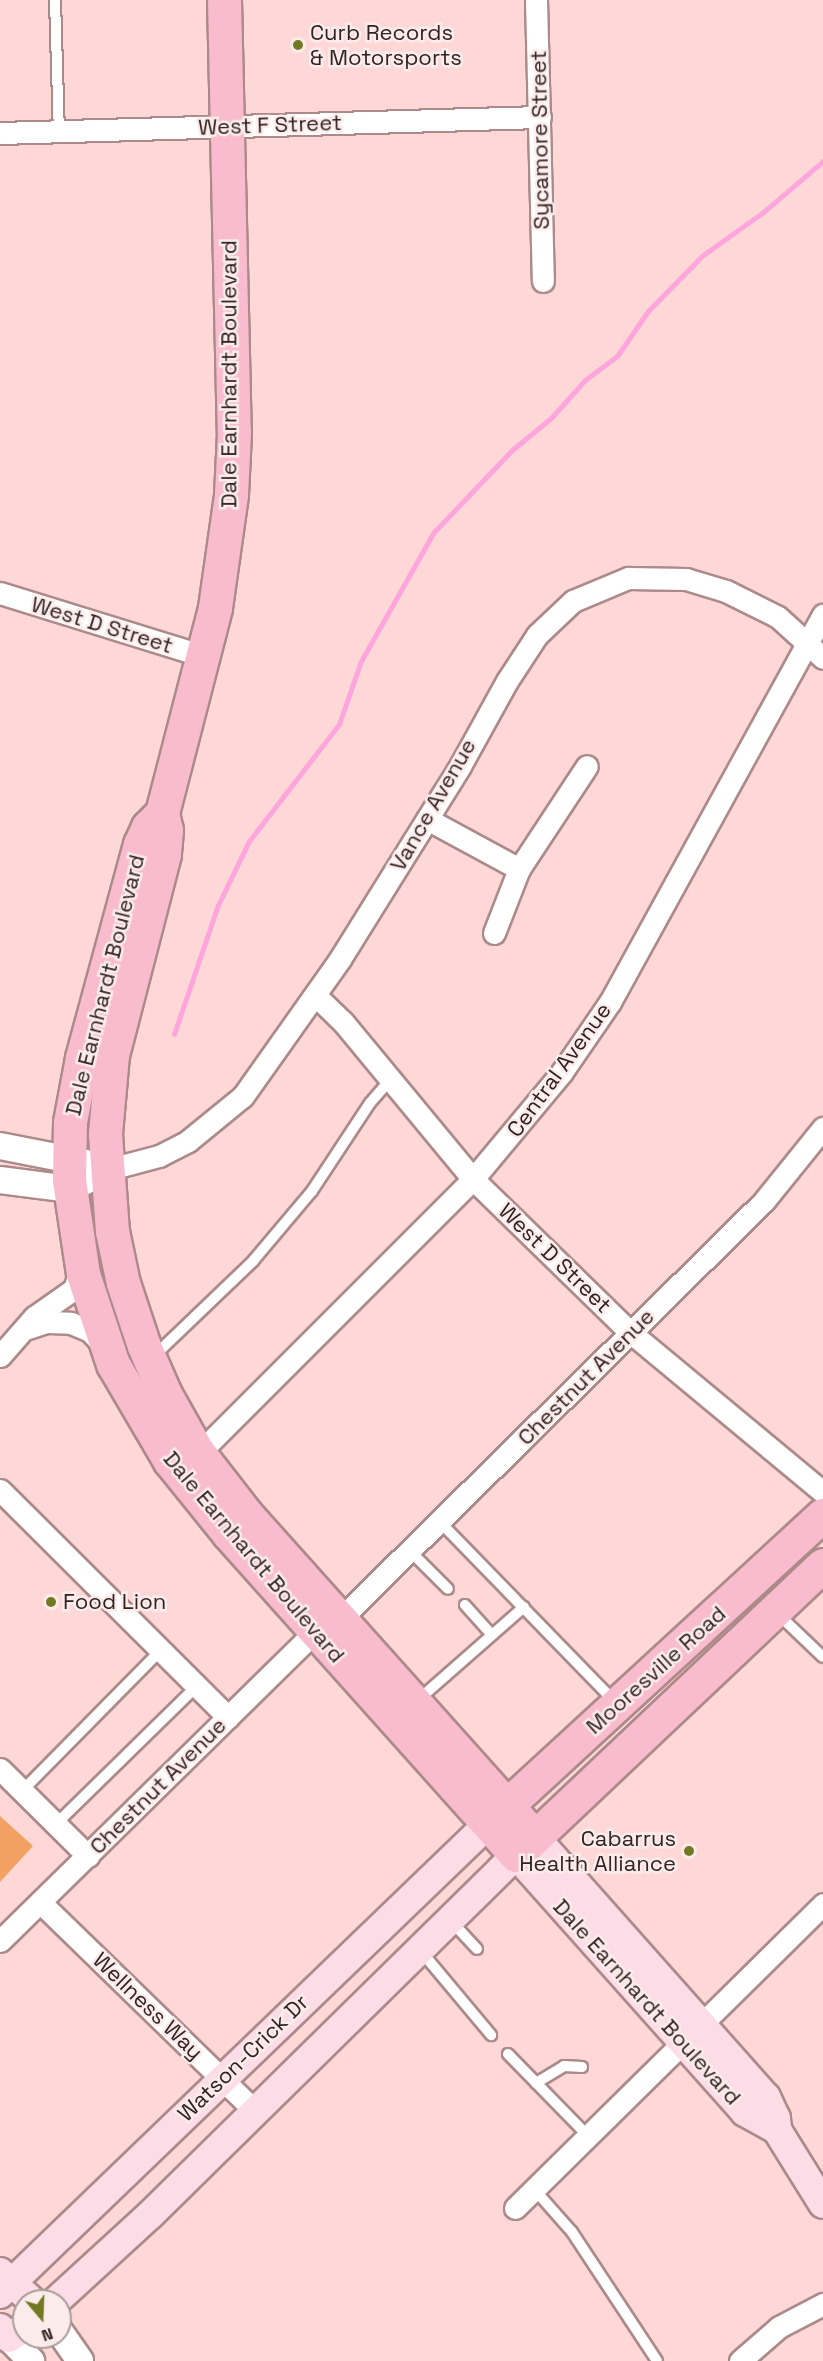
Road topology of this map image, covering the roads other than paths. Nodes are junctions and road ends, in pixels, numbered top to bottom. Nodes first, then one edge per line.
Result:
1 (55, 0) edge
2 (224, 0) edge
3 (536, 0) edge
4 (540, 117) junction
5 (228, 126) junction
6 (59, 131) junction
7 (0, 133) edge
8 (543, 281) dead end
9 (0, 593) edge
10 (823, 615) edge
11 (808, 643) junction
12 (204, 656) junction
13 (823, 658) edge
14 (587, 766) dead end
15 (162, 813) junction
16 (427, 819) junction
17 (519, 869) junction
18 (494, 933) dead end
19 (315, 995) junction
20 (390, 1080) junction
21 (823, 1128) edge
22 (0, 1146) edge
23 (68, 1157) junction
24 (106, 1170) junction
25 (473, 1179) junction
26 (0, 1180) edge
27 (70, 1189) junction
28 (81, 1264) junction
29 (28, 1328) junction
30 (630, 1332) junction
31 (107, 1350) junction
32 (0, 1356) edge
33 (149, 1359) junction
34 (199, 1453) junction
35 (0, 1490) edge
36 (823, 1492) edge
37 (823, 1515) edge
38 (441, 1523) junction
39 (411, 1552) junction
40 (823, 1565) edge
41 (448, 1589) dead end
42 (465, 1605) dead end
43 (524, 1607) junction
44 (775, 1610) junction
45 (328, 1625) junction
46 (492, 1635) junction
47 (161, 1650) junction
48 (823, 1658) edge
49 (197, 1686) junction
50 (415, 1703) junction
51 (618, 1704) junction
52 (228, 1717) junction
53 (0, 1769) edge
54 (22, 1791) junction
55 (497, 1815) junction
56 (56, 1824) junction
57 (525, 1846) junction
58 (88, 1856) junction
59 (40, 1902) junction
60 (823, 1904) edge
61 (450, 1920) junction
62 (0, 1941) edge
63 (477, 1949) dead end
64 (420, 1950) junction
65 (693, 2033) junction
66 (491, 2035) dead end
67 (508, 2054) dead end
68 (582, 2067) dead end
69 (223, 2078) junction
70 (536, 2083) junction
71 (255, 2111) junction
72 (587, 2135) junction
73 (534, 2189) junction
74 (823, 2204) edge
75 (515, 2208) dead end
76 (4, 2282) edge
77 (69, 2289) edge
78 (823, 2304) edge
79 (11, 2331) edge
80 (31, 2361) edge
81 (657, 2361) edge
82 (741, 2361) edge

1 - 6 lane
2 - 5 main road, Dale Earnhardt Boulevard
3 - 4 street, Sycamore Street
4 - 5 street, West F Street
4 - 8 street, Sycamore Street
5 - 6 street, West F Street
5 - 12 main road, Dale Earnhardt Boulevard
6 - 7 street, West F Street
9 - 12 street, West D Street
10 - 11 street, Central Avenue
11 - 13 street
11 - 16 street, Vance Avenue
11 - 25 street, Central Avenue
12 - 15 main road, Dale Earnhardt Boulevard
14 - 17 street
15 - 23 main road, Dale Earnhardt Boulevard
15 - 24 main road, Dale Earnhardt Boulevard
16 - 17 street
16 - 19 street, Vance Avenue
17 - 18 street
19 - 20 street, West D Street
19 - 24 street, Vance Avenue
20 - 25 street, West D Street
20 - 33 lane
21 - 30 street, Chestnut Avenue
22 - 23 street
23 - 24 street
23 - 27 main road, Dale Earnhardt Boulevard
24 - 27 street, Vance Avenue
24 - 33 main road, Dale Earnhardt Boulevard
25 - 30 street, West D Street
25 - 34 street, Central Avenue
26 - 27 street
27 - 28 main road, Dale Earnhardt Boulevard
28 - 29 street
28 - 31 main road, Dale Earnhardt Boulevard
29 - 31 street
29 - 32 street
30 - 36 street, West D Street
30 - 38 street, Chestnut Avenue
31 - 45 main road, Dale Earnhardt Boulevard
33 - 34 main road, Dale Earnhardt Boulevard
34 - 45 main road, Dale Earnhardt Boulevard
35 - 47 street
37 - 51 main road, Mooresville Road
38 - 39 street, Chestnut Avenue
38 - 43 lane
39 - 41 lane
39 - 45 street, Chestnut Avenue
40 - 44 main road, Mooresville Road
42 - 46 lane
43 - 46 lane
43 - 51 lane
44 - 48 lane
44 - 57 main road, Mooresville Road
45 - 50 main road, Dale Earnhardt Boulevard
45 - 52 street, Chestnut Avenue
45 - 55 main road, Dale Earnhardt Boulevard
46 - 50 lane
47 - 49 street
47 - 54 lane
49 - 52 street
49 - 56 lane
50 - 55 main road, Dale Earnhardt Boulevard
51 - 55 main road, Mooresville Road
52 - 58 street, Chestnut Avenue
53 - 54 street
54 - 56 street
55 - 57 main road, Dale Earnhardt Boulevard
55 - 69 main road, Watson-Crick Dr
56 - 58 street
57 - 61 main road, Watson-Crick Dr
57 - 65 main road, Dale Earnhardt Boulevard
58 - 59 street, Chestnut Avenue
59 - 62 street, Chestnut Avenue
59 - 69 street, Wellness Way
60 - 65 street
61 - 63 lane
61 - 64 main road, Watson-Crick Dr
64 - 66 lane
64 - 71 main road, Watson-Crick Dr
65 - 72 street
65 - 74 main road, Dale Earnhardt Boulevard
67 - 70 lane
68 - 70 lane
69 - 71 street, Wellness Way
69 - 76 main road, Watson-Crick Dr
70 - 72 lane
71 - 77 main road, Watson-Crick Dr
72 - 73 street
73 - 75 street
73 - 81 lane
78 - 82 street
79 - 80 street

